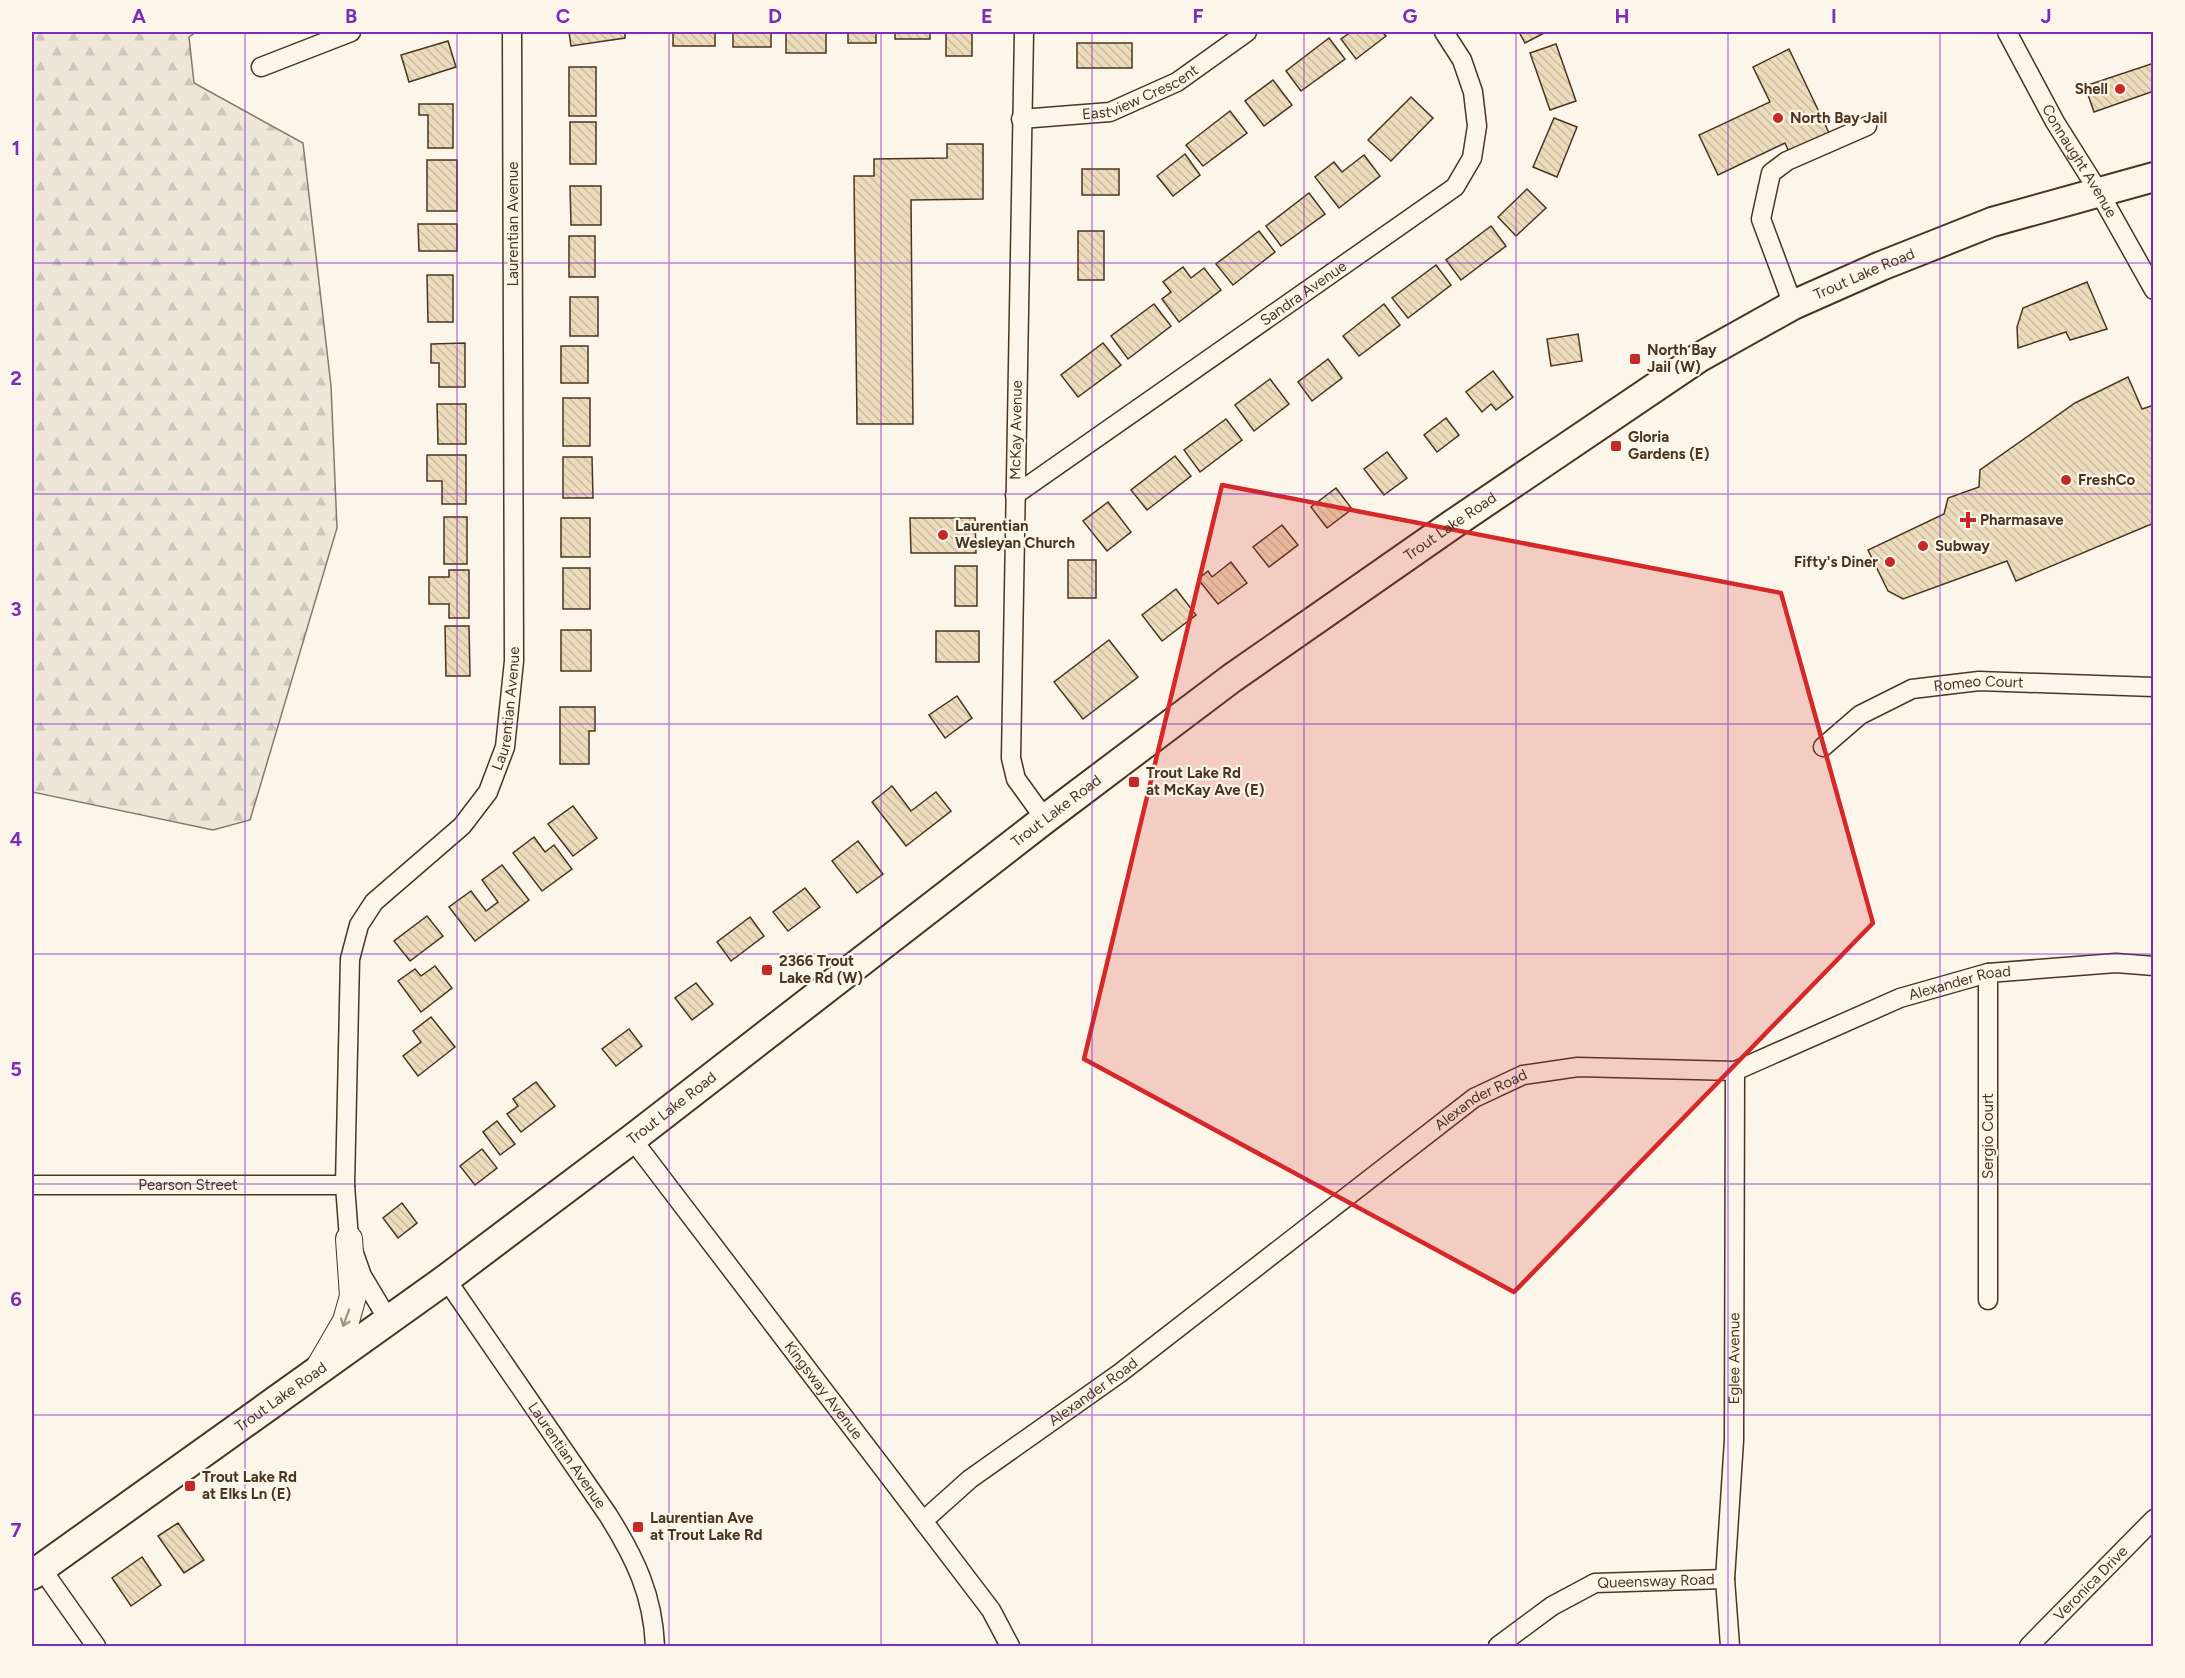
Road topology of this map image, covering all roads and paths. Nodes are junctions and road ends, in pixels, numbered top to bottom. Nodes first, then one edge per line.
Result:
1 (351, 32) edge
2 (512, 32) edge
3 (1024, 32) edge
4 (1247, 32) edge
5 (1444, 32) edge
6 (2007, 32) edge
7 (261, 67) dead end
8 (1021, 119) junction
9 (1867, 126) dead end
10 (2154, 177) edge
11 (2099, 192) junction
12 (2154, 290) edge
13 (1793, 305) junction
14 (1015, 495) junction
15 (2154, 687) edge
16 (1823, 747) dead end
17 (1044, 819) junction
18 (2154, 966) edge
19 (1988, 973) junction
20 (1735, 1071) junction
21 (632, 1139) junction
22 (32, 1185) edge
23 (345, 1185) junction
24 (349, 1239) junction
25 (446, 1279) junction
26 (1988, 1300) dead end
27 (389, 1321) junction
28 (315, 1373) junction
29 (2154, 1519) edge
30 (924, 1521) junction
31 (36, 1572) edge
32 (1725, 1579) junction
33 (96, 1647) edge
34 (655, 1647) edge
35 (1010, 1647) edge
36 (1498, 1647) edge
37 (1730, 1647) edge
38 (2029, 1647) edge

1 - 7 street
2 - 23 street, Laurentian Avenue
3 - 8 street, McKay Avenue
4 - 8 street, Eastview Crescent
5 - 14 street, Sandra Avenue
6 - 11 street, Connaught Avenue
8 - 14 street, McKay Avenue
9 - 13 street
10 - 11 main road, Trout Lake Road
11 - 12 street, Connaught Avenue
11 - 13 main road, Trout Lake Road
13 - 17 main road, Trout Lake Road
14 - 17 street, McKay Avenue
15 - 16 street, Romeo Court
17 - 21 main road, Trout Lake Road
18 - 19 street, Alexander Road
19 - 20 street, Alexander Road
19 - 26 street, Sergio Court
20 - 30 street, Alexander Road
20 - 32 street, Eglee Avenue
21 - 25 main road, Trout Lake Road
21 - 30 street, Kingsway Avenue
22 - 23 street, Pearson Street
23 - 24 street, Laurentian Avenue
24 - 27 street, Laurentian Avenue
24 -> 28 main road
25 - 27 main road, Trout Lake Road
25 - 34 street, Laurentian Avenue
27 - 28 main road, Trout Lake Road
28 - 31 main road, Trout Lake Road
29 - 38 street, Veronica Drive
30 - 35 street, Kingsway Avenue
31 - 33 street
32 - 36 street, Queensway Road
32 - 37 street, Eglee Avenue

